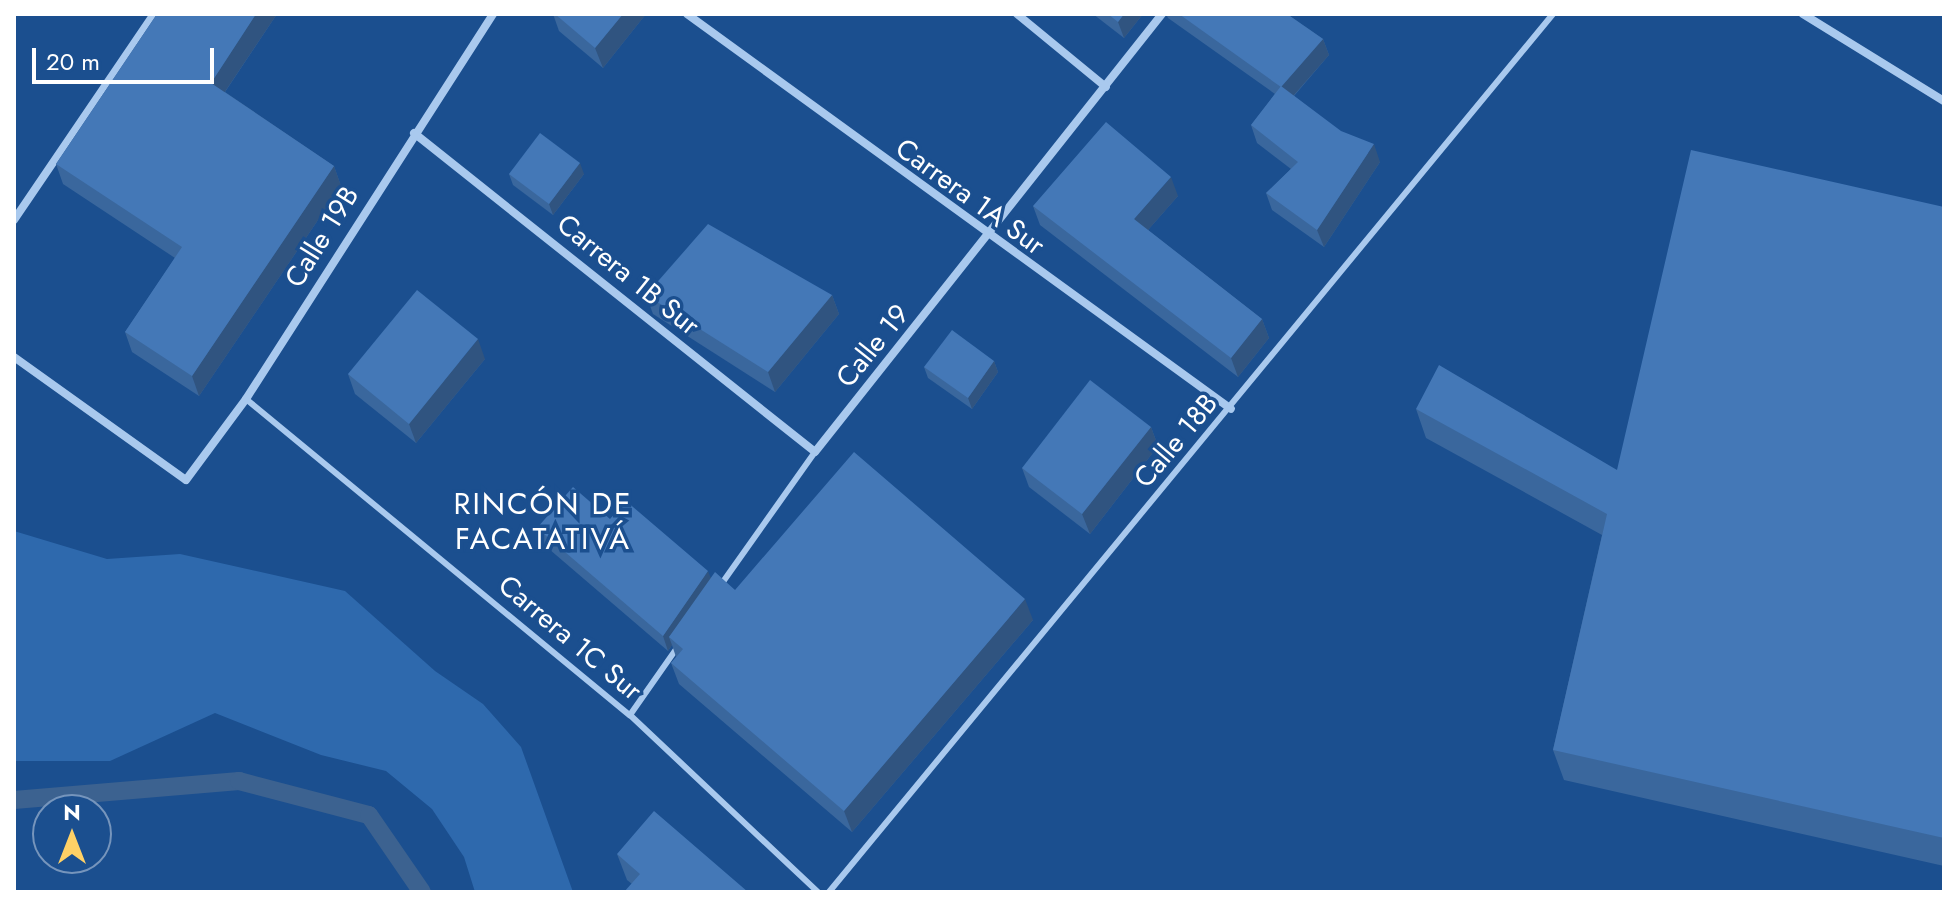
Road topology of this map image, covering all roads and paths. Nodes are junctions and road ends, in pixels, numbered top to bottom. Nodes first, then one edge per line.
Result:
1 (154, 14) edge
2 (493, 14) edge
3 (687, 14) edge
4 (1017, 14) edge
5 (1162, 14) edge
6 (1553, 14) edge
7 (1803, 14) edge
8 (1106, 87) junction
9 (1944, 101) edge
10 (414, 133) junction
11 (14, 220) edge
12 (989, 239) junction
13 (14, 357) edge
14 (246, 399) junction
15 (1231, 409) junction
16 (815, 452) junction
17 (709, 602) edge
18 (683, 640) edge
19 (630, 715) junction
20 (818, 892) edge
21 (829, 892) edge

1 - 11 street
2 - 10 street, Calle 19B
3 - 12 street, Carrera 1A Sur
4 - 8 street
5 - 8 street, Calle 19
6 - 15 lane, Calle 18B
7 - 9 street
8 - 12 street, Calle 19
10 - 14 street, Calle 19B
10 - 16 street, Carrera 1B Sur
12 - 15 street, Carrera 1A Sur
12 - 16 street, Calle 19
13 - 14 street, Calle 19B
14 - 19 lane, Carrera 1C Sur
15 - 21 lane, Calle 18B
16 - 17 lane, Calle 19
18 - 19 lane
19 - 20 lane, Carrera 1C Sur

